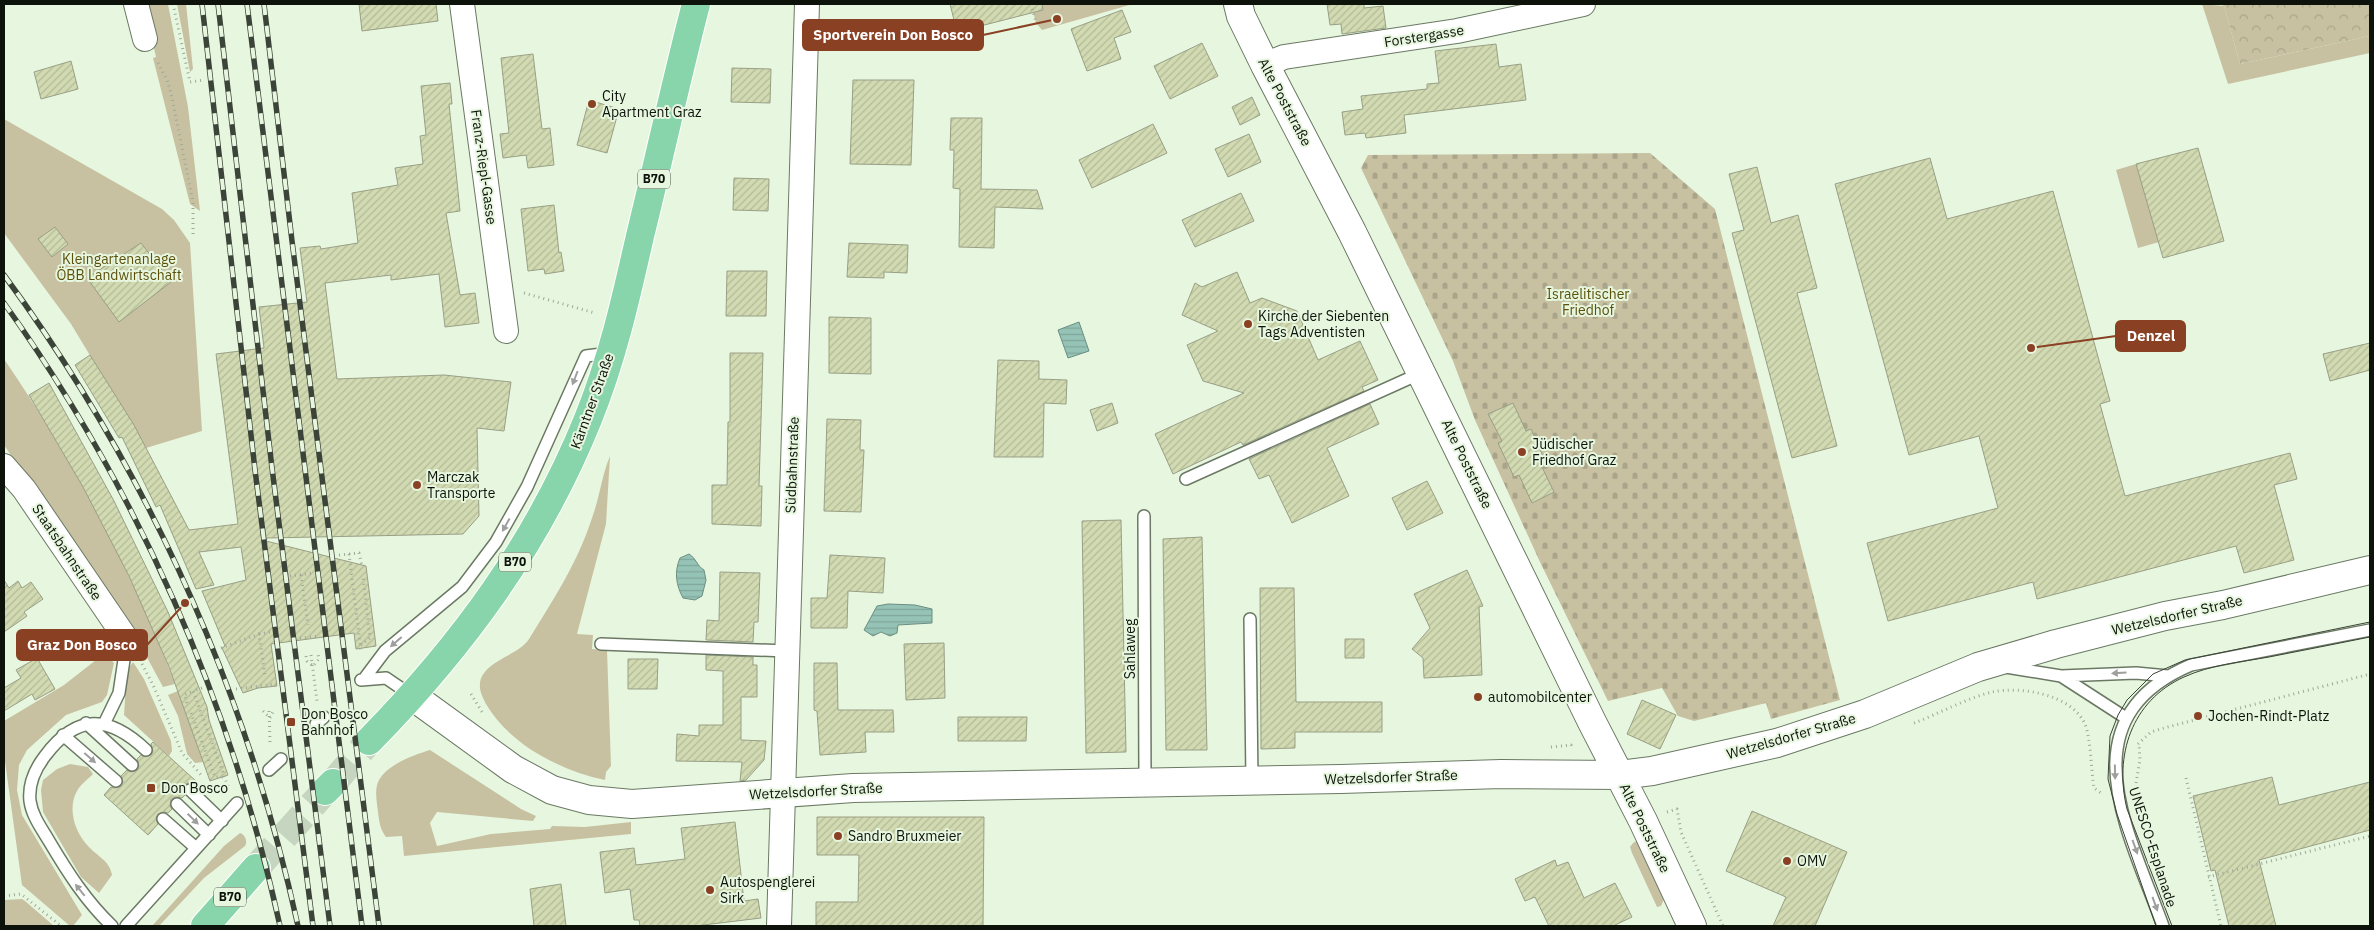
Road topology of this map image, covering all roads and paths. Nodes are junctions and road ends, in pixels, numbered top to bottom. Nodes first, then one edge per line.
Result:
1 (136, 4) edge
2 (173, 4) edge
3 (462, 4) edge
4 (696, 4) edge
5 (807, 4) edge
6 (1031, 4) edge
7 (1238, 4) edge
8 (1583, 4) edge
9 (1541, 8) edge
10 (1036, 23) dead end
11 (145, 39) dead end
12 (158, 63) dead end
13 (1264, 65) junction
14 (204, 80) dead end
15 (193, 235) dead end
16 (500, 286) junction
17 (598, 314) dead end
18 (506, 331) dead end
19 (610, 354) junction
20 (1422, 373) junction
21 (4, 466) edge
22 (1186, 479) dead end
23 (1144, 516) dead end
24 (349, 554) junction
25 (339, 556) dead end
26 (362, 566) dead end
27 (2370, 570) edge
28 (313, 573) dead end
29 (301, 575) junction
30 (290, 576) dead end
31 (363, 576) dead end
32 (1250, 619) dead end
33 (308, 625) dead end
34 (2370, 630) edge
35 (270, 632) dead end
36 (259, 634) junction
37 (320, 636) dead end
38 (300, 638) dead end
39 (127, 640) junction
40 (601, 644) dead end
41 (361, 646) junction
42 (221, 648) dead end
43 (361, 651) dead end
44 (787, 651) junction
45 (318, 654) dead end
46 (311, 655) dead end
47 (306, 656) dead end
48 (313, 666) junction
49 (1978, 667) junction
50 (2370, 674) edge
51 (265, 676) dead end
52 (2061, 676) junction
53 (2168, 676) junction
54 (276, 684) dead end
55 (202, 688) dead end
56 (236, 689) dead end
57 (193, 691) junction
58 (411, 695) junction
59 (317, 697) dead end
60 (187, 703) dead end
61 (1964, 703) dead end
62 (274, 710) dead end
63 (264, 711) dead end
64 (269, 711) dead end
65 (191, 713) dead end
66 (270, 718) junction
67 (2126, 718) junction
68 (86, 723) junction
69 (104, 724) junction
70 (63, 735) junction
71 (2088, 735) dead end
72 (369, 740) tunnel mouth
73 (270, 742) dead end
74 (146, 750) dead end
75 (281, 759) dead end
76 (2140, 760) dead end
77 (132, 765) dead end
78 (269, 770) dead end
79 (1620, 775) junction
80 (223, 777) junction
81 (2186, 778) dead end
82 (206, 781) dead end
83 (1252, 781) junction
84 (116, 782) dead end
85 (1145, 782) junction
86 (190, 790) dead end
87 (230, 792) dead end
88 (783, 792) junction
89 (237, 803) dead end
90 (177, 804) dead end
91 (1677, 809) dead end
92 (163, 819) dead end
93 (222, 820) junction
94 (209, 835) junction
95 (2370, 836) edge
96 (196, 848) junction
97 (256, 868) tunnel mouth
98 (2208, 877) junction
99 (4, 896) edge
100 (61, 926) edge
101 (112, 926) edge
102 (126, 926) edge
103 (205, 926) edge
104 (779, 926) edge
105 (1692, 926) edge
106 (1723, 926) edge
107 (2164, 926) edge
108 (2221, 926) edge

1 - 11 street
2 - 14 path
3 - 16 street, Franz-Riepl-Gasse
4 - 19 main road, Kärntner Straße / B70
5 - 44 street, Südbahnstraße
6 - 10 path
7 - 13 main road, Alte Poststraße
8 - 9 street, Forstergasse
9 - 13 street, Forstergasse
12 - 15 path
13 - 20 main road, Alte Poststraße
16 - 17 path
16 - 18 street, Franz-Riepl-Gasse
19 - 58 main road, Kärntner Straße / B70
19 -> 58 lane
20 - 22 lane
20 - 79 main road, Alte Poststraße
21 - 39 street, Staatsbahnstraße
23 - 85 lane, Sahlaweg
24 - 25 path
24 - 26 path
24 - 41 path
27 - 49 main road, Wetzelsdorfer Straße
28 - 29 path
29 - 30 path
29 - 33 path
31 - 41 path
32 - 83 lane
34 - 53 lane
35 - 36 path
36 - 42 path
36 - 51 path
37 - 38 path
39 - 69 lane
39 - 82 path
40 - 44 lane
41 - 43 path
44 - 88 street, Südbahnstraße
45 - 48 path
46 - 48 path
47 - 48 path
48 - 59 path
49 - 52 lane
49 - 79 main road, Wetzelsdorfer Straße
50 - 76 path
53 -> 52 lane
52 - 67 lane
53 - 67 lane, UNESCO-Esplanade
54 - 56 path
55 - 57 path
57 - 60 path
57 - 80 path
58 - 72 main road, Kärntner Straße / B70
58 - 88 main road, Wetzelsdorfer Straße
61 - 71 path
62 - 66 path
63 - 66 path
64 - 66 path
65 - 80 path
66 - 73 path
67 -> 107 lane, UNESCO-Esplanade
68 - 69 lane
68 - 70 lane
68 - 77 lane
69 - 74 lane
70 -> 84 lane
101 -> 70 lane
75 - 78 lane
79 - 83 main road, Wetzelsdorfer Straße
79 - 105 main road, Alte Poststraße
80 - 87 path
81 - 98 path
83 - 85 main road, Wetzelsdorfer Straße
85 - 88 main road, Wetzelsdorfer Straße
86 - 93 lane
88 - 104 street, Südbahnstraße
89 - 93 lane
90 -> 94 lane
91 - 106 path
92 - 96 lane
93 - 94 lane
94 - 96 lane
95 - 98 path
96 - 102 lane
97 - 103 main road, B70
98 - 108 path
99 - 100 path

